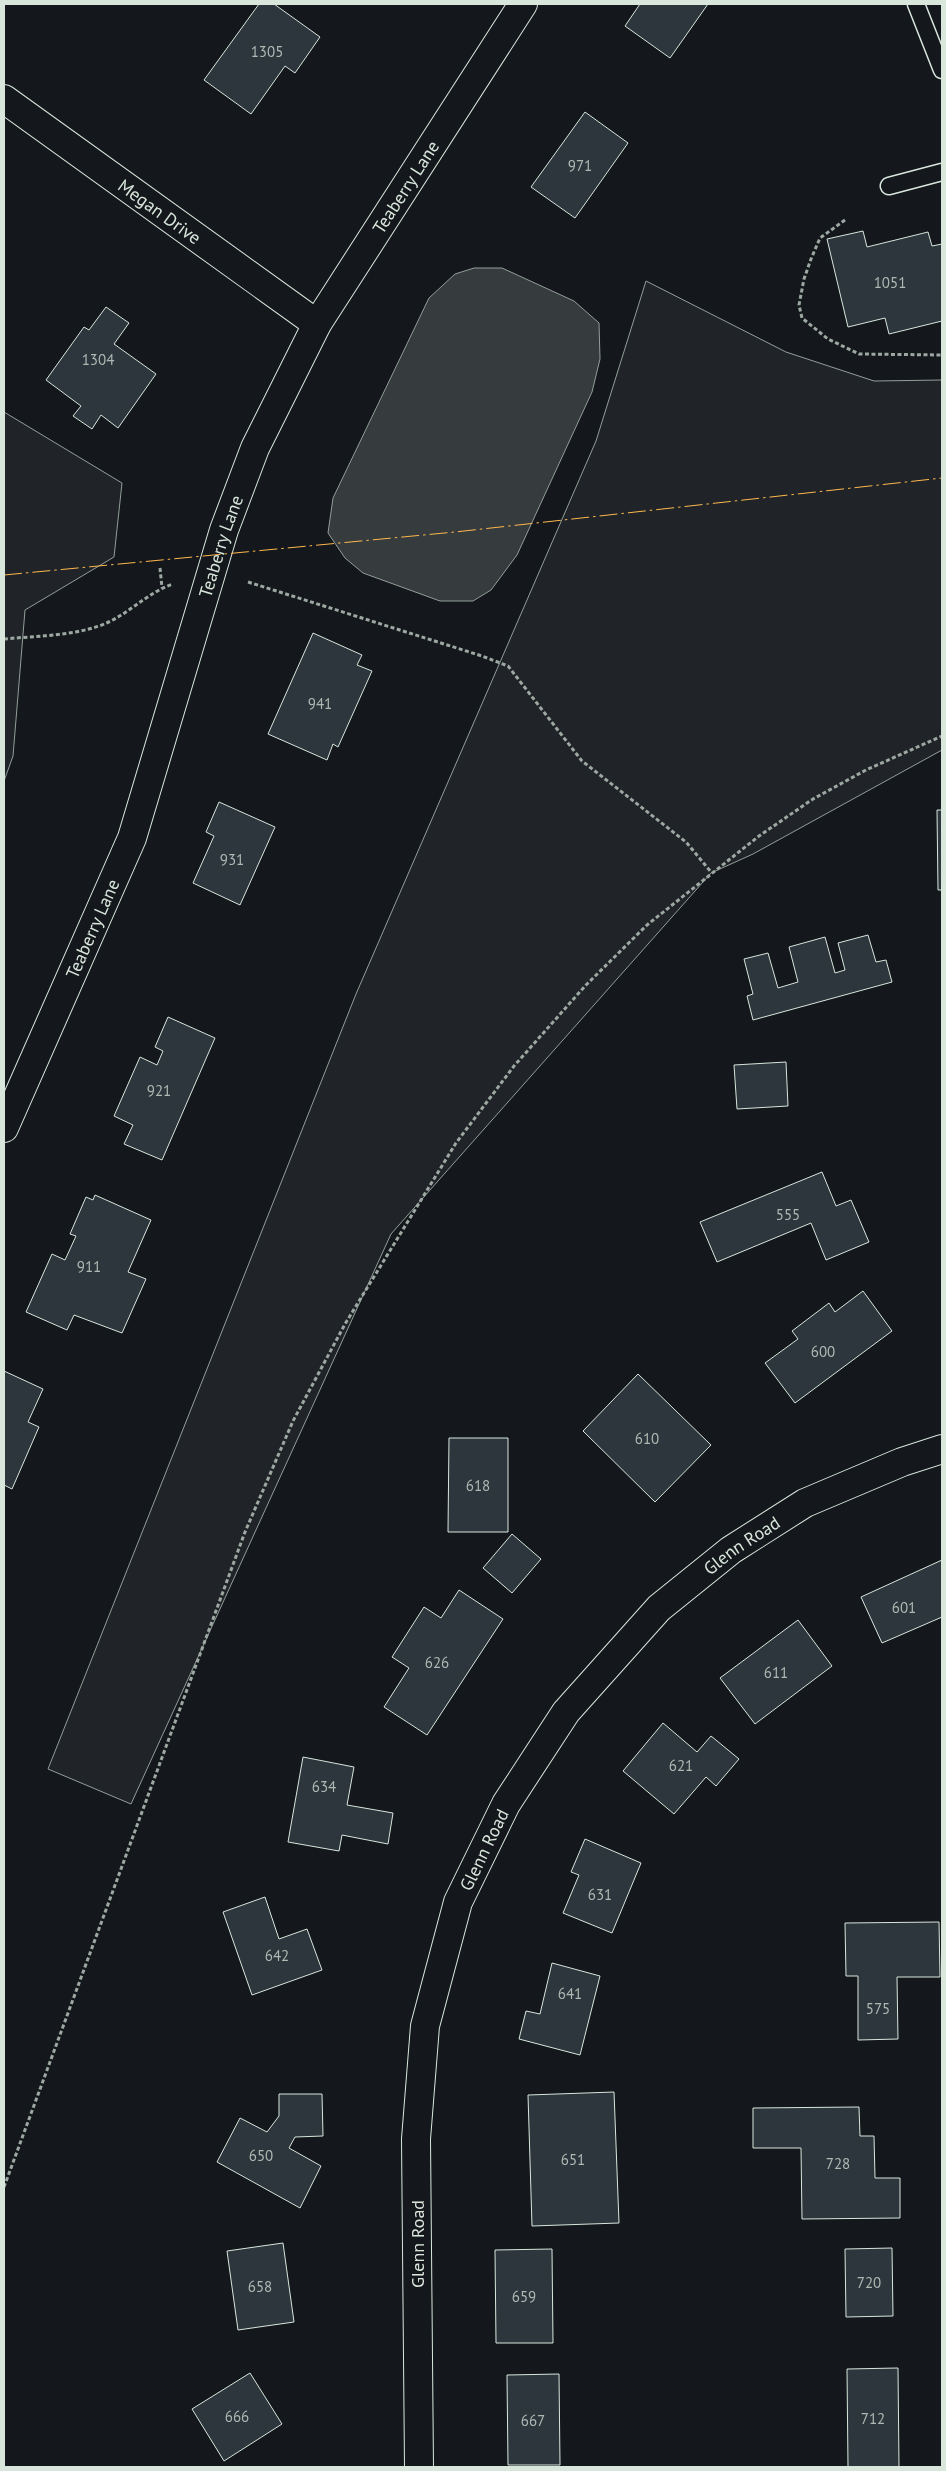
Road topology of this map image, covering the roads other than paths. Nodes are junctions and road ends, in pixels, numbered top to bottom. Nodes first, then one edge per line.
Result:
1 (523, 4) edge
2 (916, 4) edge
3 (942, 70) edge
4 (4, 99) edge
5 (942, 172) edge
6 (889, 186) dead end
7 (317, 324) junction
8 (4, 1128) edge
9 (942, 1449) edge
10 (419, 2467) edge

1 - 7 street, Teaberry Lane
2 - 3 lane
4 - 7 street, Megan Drive
5 - 6 lane
7 - 8 street, Teaberry Lane
9 - 10 street, Glenn Road

